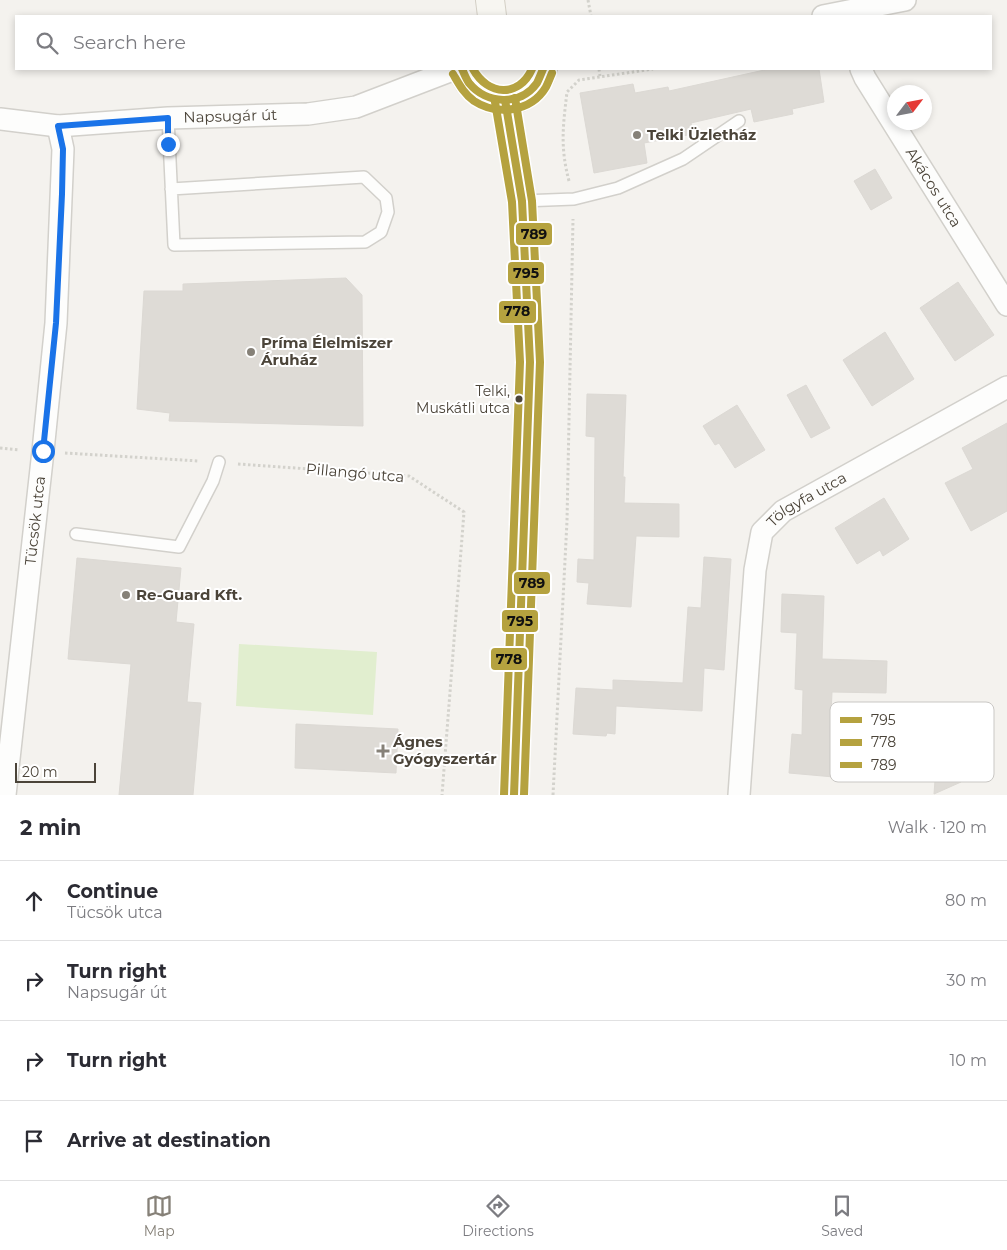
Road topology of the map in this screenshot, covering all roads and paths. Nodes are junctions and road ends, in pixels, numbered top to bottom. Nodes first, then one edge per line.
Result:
1 (490, 0) edge
2 (588, 0) edge
3 (905, 0) edge
4 (834, 11) edge
5 (492, 15) edge
6 (591, 15) edge
7 (452, 70) edge
8 (462, 70) edge
9 (543, 70) edge
10 (599, 70) edge
11 (645, 70) edge
12 (861, 70) edge
13 (600, 76) junction
14 (505, 100) junction
15 (168, 118) junction
16 (0, 119) edge
17 (739, 121) dead end
18 (58, 126) junction
19 (171, 189) junction
20 (574, 199) junction
21 (522, 201) junction
22 (1007, 305) edge
23 (1007, 387) edge
24 (43, 451) junction
25 (219, 462) junction
26 (76, 534) dead end
27 (5, 795) edge
28 (442, 795) edge
29 (514, 795) edge
30 (553, 795) edge
31 (739, 795) edge

1 - 5 main road
2 - 6 path
3 - 4 street
7 - 15 street, Napsugár út
8 - 14 main road
9 - 14 main road
10 - 13 path
11 - 13 path
12 - 22 street, Akácos utca
13 - 20 path
14 - 21 main road
15 - 18 street, Napsugár út
15 - 19 lane
16 - 18 street, Napsugár út
17 - 20 lane
18 - 24 street, Tücsök utca
19 - 19 lane
20 - 21 lane
20 - 30 path
21 - 29 main road
23 - 31 street, Tölgyfa utca
24 - 25 path, Pillangó utca
24 - 27 street, Tücsök utca
25 - 26 lane
25 - 28 path, Pillangó utca

